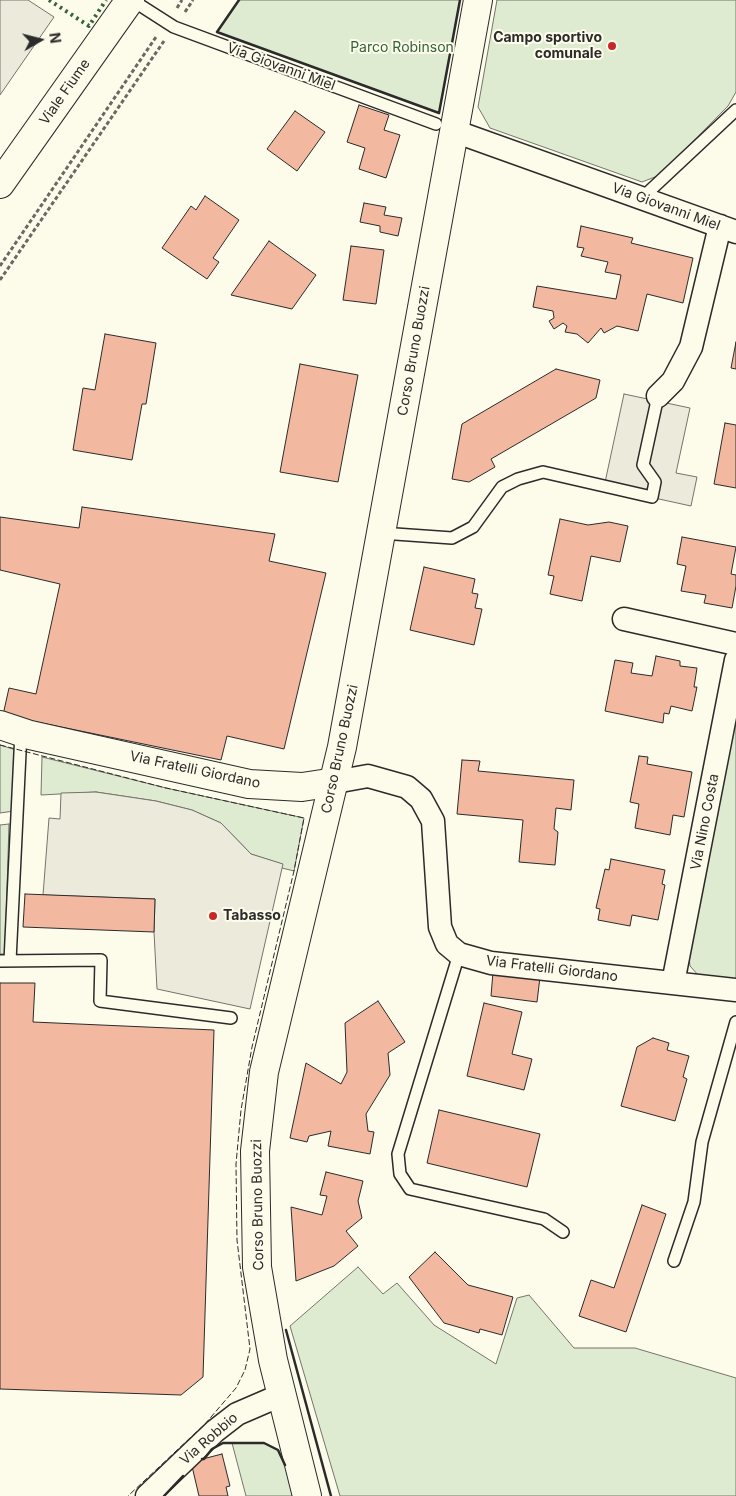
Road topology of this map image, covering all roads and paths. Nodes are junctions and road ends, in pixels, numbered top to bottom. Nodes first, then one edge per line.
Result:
1 (131, 0) edge
2 (182, 0) edge
3 (478, 0) edge
4 (171, 24) junction
5 (736, 110) edge
6 (445, 127) junction
7 (0, 184) edge
8 (642, 198) junction
9 (728, 229) edge
10 (0, 266) edge
11 (0, 280) edge
12 (658, 396) joint
13 (381, 533) junction
14 (624, 619) dead end
15 (736, 644) edge
16 (736, 660) edge
17 (11, 729) edge
18 (335, 782) junction
19 (459, 954) junction
20 (5, 961) edge
21 (673, 983) junction
22 (736, 990) edge
23 (231, 1018) dead end
24 (736, 1022) edge
25 (564, 1232) dead end
26 (674, 1261) dead end
27 (280, 1396) junction
28 (147, 1496) edge
29 (307, 1496) edge

1 - 4 lane, Via Giovanni Miel
1 - 7 main road, Viale Fiume
2 - 4 path
3 - 6 main road, Corso Bruno Buozzi
4 - 6 lane, Via Giovanni Miel
4 - 10 path
4 - 11 path
5 - 8 lane
6 - 8 street, Via Giovanni Miel
6 - 13 main road, Corso Bruno Buozzi
8 - 9 street, Via Giovanni Miel
9 - 12 street
12 - 13 lane
13 - 18 main road, Corso Bruno Buozzi
14 - 15 street
16 - 21 street, Via Nino Costa
17 - 18 main road, Via Fratelli Giordano
17 - 20 lane
18 - 19 street, Via Fratelli Giordano
18 - 27 main road, Corso Bruno Buozzi
19 - 21 street, Via Fratelli Giordano
19 - 25 lane
20 - 23 lane
21 - 22 street, Via Fratelli Giordano
24 - 26 lane
27 - 28 street, Via Robbio
27 - 29 main road, Corso Bruno Buozzi

